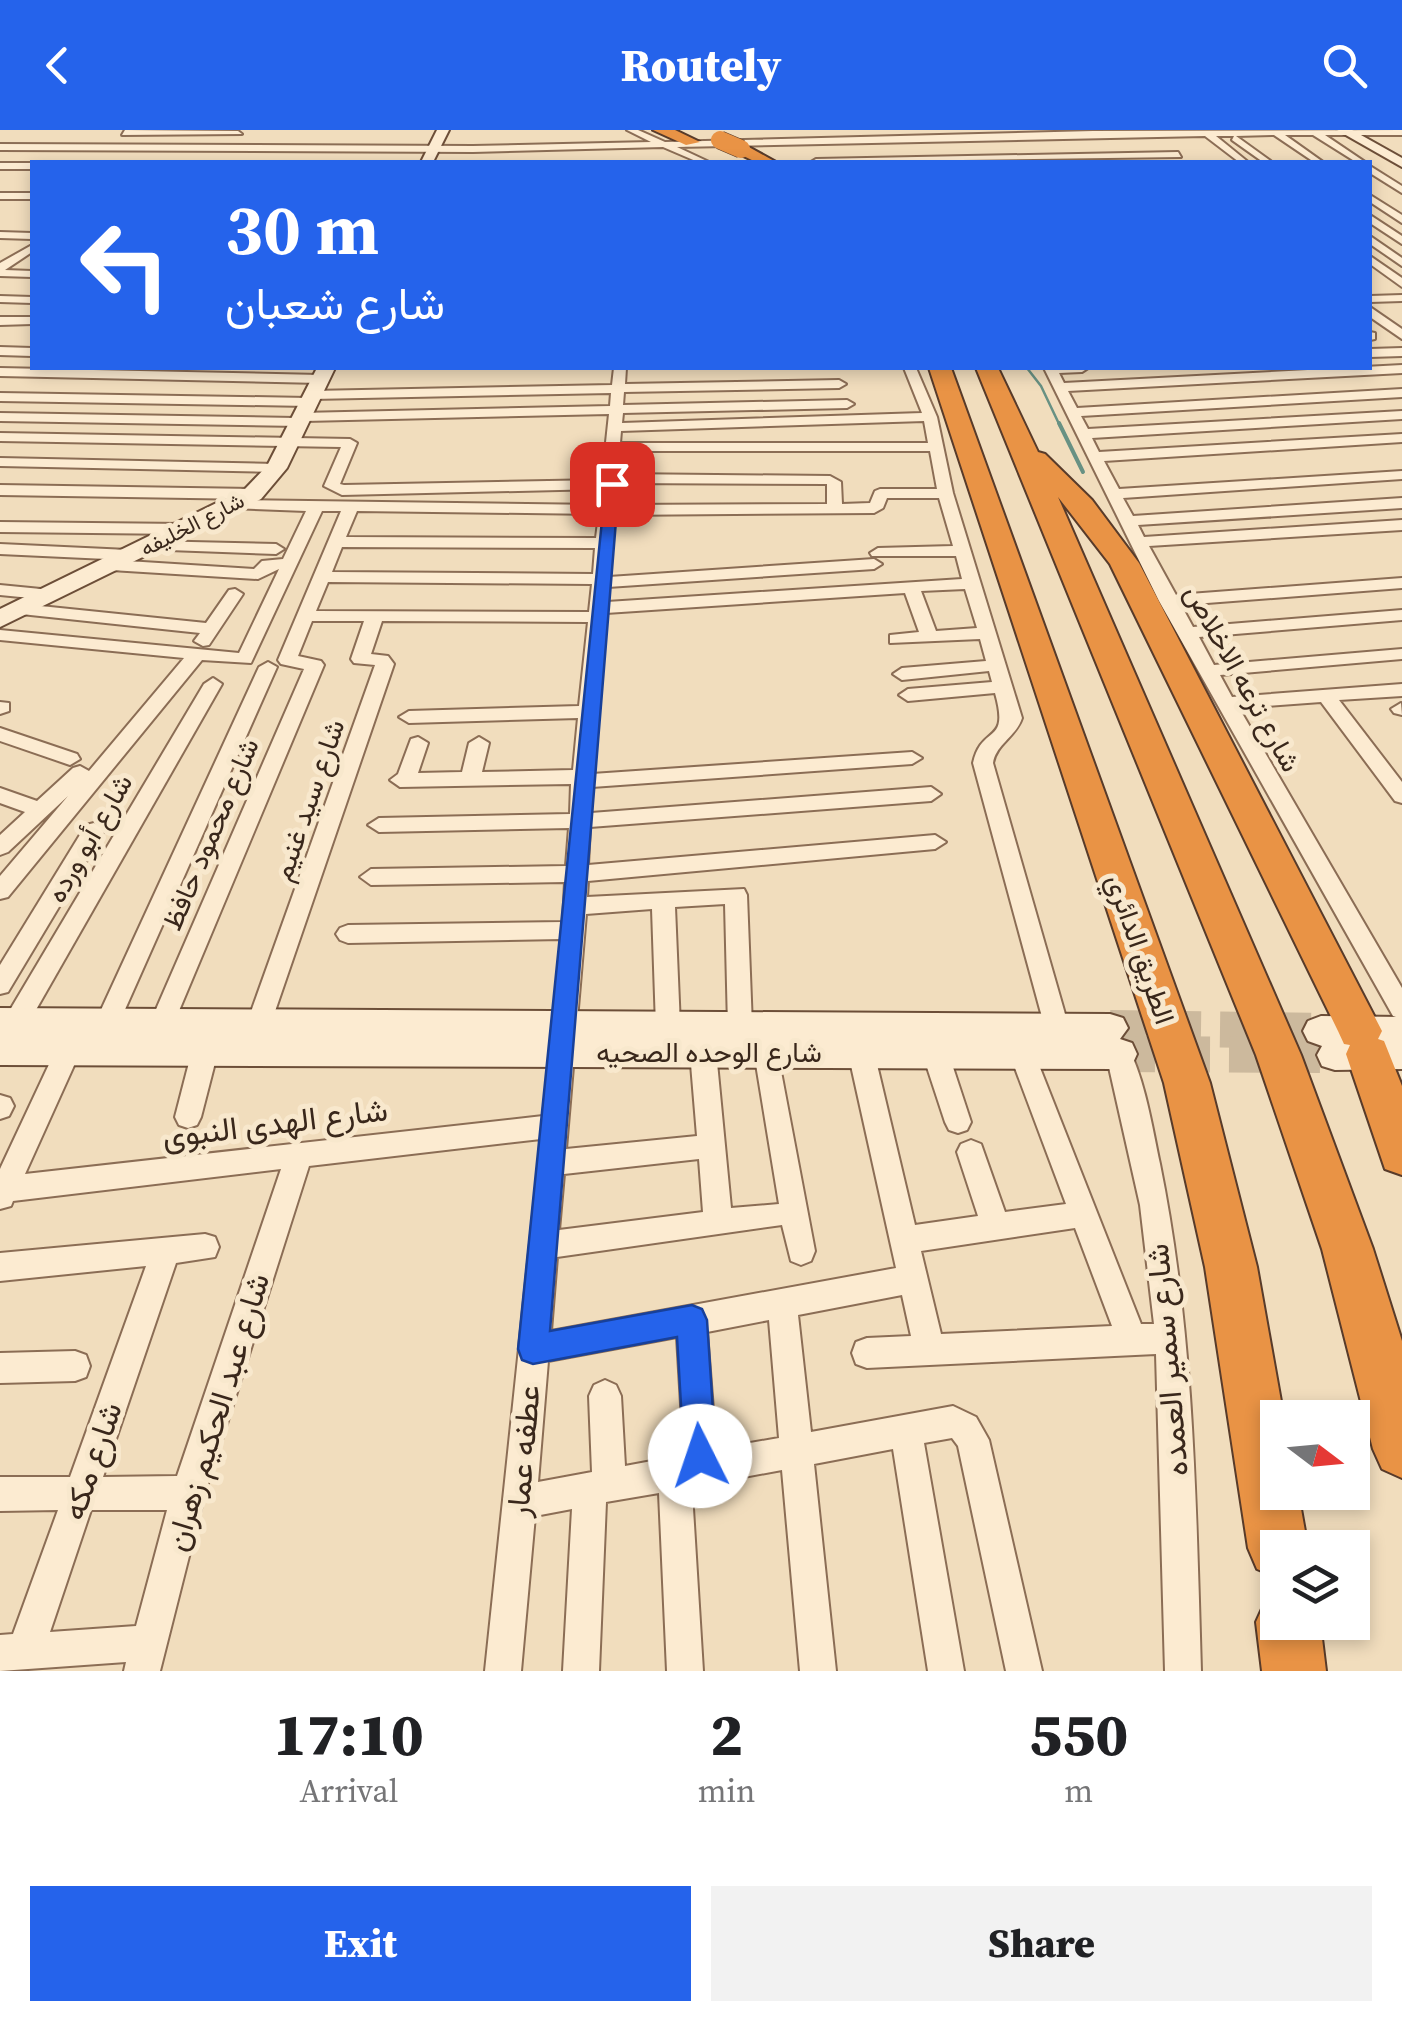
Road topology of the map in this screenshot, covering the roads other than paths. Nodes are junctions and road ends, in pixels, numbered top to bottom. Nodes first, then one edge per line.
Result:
1 (444, 130) edge
2 (512, 130) edge
3 (552, 130) edge
4 (591, 130) edge
5 (610, 130) edge
6 (661, 130) edge
7 (785, 130) edge
8 (126, 131) edge
9 (150, 131) edge
10 (633, 131) edge
11 (1204, 131) edge
12 (181, 132) edge
13 (213, 132) edge
14 (241, 132) edge
15 (1050, 132) edge
16 (1092, 132) edge
17 (1128, 132) edge
18 (1158, 132) edge
19 (1182, 132) edge
20 (1232, 132) edge
21 (1316, 132) junction
22 (1351, 132) edge
23 (1012, 133) edge
24 (1275, 133) edge
25 (1398, 133) edge
26 (316, 134) dead end
27 (918, 134) edge
28 (932, 134) edge
29 (955, 134) edge
30 (280, 135) dead end
31 (852, 135) edge
32 (882, 135) edge
33 (263, 136) dead end
34 (819, 136) edge
35 (10, 137) dead end
36 (759, 138) edge
37 (64, 139) dead end
38 (91, 139) dead end
39 (337, 140) dead end
40 (786, 142) junction
41 (0, 145) edge
42 (671, 145) junction
43 (718, 145) edge
44 (638, 146) junction
45 (1168, 146) junction
46 (1200, 146) dead end
47 (588, 147) junction
48 (52, 148) junction
49 (81, 148) junction
50 (103, 148) junction
51 (506, 148) junction
52 (533, 148) junction
53 (546, 148) junction
54 (564, 148) junction
55 (124, 149) junction
56 (155, 149) junction
57 (473, 149) junction
58 (182, 150) junction
59 (210, 150) junction
60 (235, 150) junction
61 (250, 150) junction
62 (291, 150) junction
63 (325, 150) junction
64 (613, 150) junction
65 (792, 154) dead end
66 (1183, 155) edge
67 (430, 156) edge
68 (813, 158) edge
69 (942, 158) edge
70 (225, 160) edge
71 (469, 160) edge
72 (502, 160) edge
73 (530, 160) edge
74 (561, 160) edge
75 (588, 160) edge
76 (762, 160) edge
77 (1241, 160) edge
78 (1266, 160) edge
79 (1316, 160) edge
80 (1358, 160) edge
81 (1402, 162) edge
82 (0, 166) edge
83 (30, 166) edge
84 (1372, 169) edge
85 (0, 176) edge
86 (30, 176) edge
87 (0, 185) edge
88 (30, 185) edge
89 (1402, 190) edge
90 (0, 196) edge
91 (30, 196) edge
92 (1372, 199) edge
93 (1383, 207) junction
94 (1402, 207) edge
95 (11, 218) dead end
96 (1372, 219) edge
97 (1402, 220) edge
98 (0, 226) edge
99 (1372, 240) edge
100 (1402, 241) edge
101 (30, 249) edge
102 (1372, 261) edge
103 (1402, 263) edge
104 (0, 270) edge
105 (30, 274) edge
106 (1372, 284) edge
107 (1402, 284) edge
108 (0, 299) edge
109 (1372, 299) edge
110 (30, 300) edge
111 (1397, 300) edge
112 (1372, 313) edge
113 (0, 320) edge
114 (30, 322) edge
115 (0, 336) edge
116 (1402, 336) edge
117 (30, 337) edge
118 (0, 351) edge
119 (30, 352) edge
120 (1402, 352) edge
121 (1372, 353) edge
122 (1402, 368) edge
123 (1372, 369) edge
124 (911, 370) edge
125 (941, 370) edge
126 (987, 370) edge
127 (1302, 370) edge
128 (124, 371) edge
129 (0, 372) edge
130 (620, 374) edge
131 (1053, 375) edge
132 (839, 384) dead end
133 (1402, 393) edge
134 (0, 397) edge
135 (847, 404) dead end
136 (305, 408) edge
137 (1071, 412) junction
138 (1402, 415) edge
139 (930, 417) junction
140 (0, 418) edge
141 (618, 428) junction
142 (1082, 434) junction
143 (0, 437) edge
144 (1402, 438) edge
145 (935, 447) junction
146 (1025, 449) junction
147 (1402, 450) edge
148 (0, 462) edge
149 (1097, 463) junction
150 (0, 475) edge
151 (1402, 475) edge
152 (612, 481) junction
153 (258, 486) junction
154 (0, 490) edge
155 (945, 492) junction
156 (1111, 494) junction
157 (1402, 503) edge
158 (316, 506) junction
159 (351, 506) junction
160 (835, 508) junction
161 (609, 510) junction
162 (1125, 521) junction
163 (1402, 525) edge
164 (0, 527) edge
165 (184, 529) junction
166 (336, 542) junction
167 (1136, 542) junction
168 (606, 543) junction
169 (276, 549) dead end
170 (0, 550) edge
171 (963, 551) junction
172 (130, 555) junction
173 (290, 564) junction
174 (321, 578) junction
175 (602, 581) junction
176 (973, 583) junction
177 (1402, 583) edge
178 (912, 586) junction
179 (0, 590) edge
180 (235, 594) dead end
181 (51, 595) junction
182 (1168, 601) junction
183 (599, 612) junction
184 (10, 614) edge
185 (305, 616) junction
186 (374, 616) junction
187 (1402, 616) edge
188 (211, 629) junction
189 (988, 633) junction
190 (1186, 634) junction
191 (0, 636) edge
192 (929, 636) junction
193 (896, 639) dead end
194 (1402, 654) edge
195 (194, 656) junction
196 (279, 665) junction
197 (998, 666) junction
198 (1207, 671) junction
199 (902, 674) dead end
200 (214, 684) dead end
201 (1005, 687) junction
202 (908, 695) dead end
203 (1326, 696) junction
204 (1399, 702) edge
205 (1224, 704) junction
206 (589, 712) junction
207 (409, 717) dead end
208 (0, 734) edge
209 (418, 743) dead end
210 (479, 743) dead end
211 (912, 758) dead end
212 (470, 779) junction
213 (582, 779) junction
214 (931, 794) dead end
215 (0, 796) edge
216 (1402, 796) edge
217 (42, 810) junction
218 (580, 821) junction
219 (379, 825) dead end
220 (94, 830) dead end
221 (935, 842) dead end
222 (0, 847) edge
223 (577, 874) junction
224 (371, 878) dead end
225 (0, 892) edge
226 (663, 900) junction
227 (575, 918) junction
228 (348, 934) dead end
229 (0, 985) edge
230 (1402, 1009) edge
231 (107, 1022) junction
232 (668, 1026) junction
233 (740, 1026) junction
234 (1057, 1028) junction
235 (5, 1031) edge
236 (156, 1036) junction
237 (233, 1037) junction
238 (562, 1039) junction
239 (1115, 1041) junction
240 (953, 1043) junction
241 (1365, 1043) edge
242 (68, 1050) junction
243 (703, 1052) junction
244 (767, 1052) junction
245 (861, 1052) junction
246 (1022, 1052) junction
247 (188, 1117) dead end
248 (958, 1122) dead end
249 (553, 1126) junction
250 (712, 1146) junction
251 (971, 1152) dead end
252 (1402, 1154) edge
253 (299, 1156) junction
254 (550, 1162) junction
255 (2, 1194) edge
256 (1084, 1214) junction
257 (775, 1215) dead end
258 (718, 1222) junction
259 (996, 1227) junction
260 (904, 1240) junction
261 (542, 1246) junction
262 (204, 1248) dead end
263 (166, 1251) junction
264 (800, 1251) dead end
265 (0, 1267) edge
266 (914, 1279) junction
267 (782, 1303) junction
268 (692, 1320) junction
269 (1172, 1338) junction
270 (1132, 1340) junction
271 (533, 1349) junction
272 (930, 1350) junction
273 (867, 1353) dead end
274 (75, 1366) dead end
275 (0, 1368) edge
276 (605, 1396) dead end
277 (906, 1430) junction
278 (1402, 1449) edge
279 (796, 1450) junction
280 (696, 1469) junction
281 (600, 1487) junction
282 (0, 1494) edge
283 (82, 1494) junction
284 (188, 1494) junction
285 (519, 1502) junction
286 (1275, 1530) edge
287 (1290, 1640) edge
288 (145, 1657) edge
289 (14, 1658) edge
290 (503, 1671) edge
291 (581, 1671) edge
292 (684, 1671) edge
293 (818, 1671) edge
294 (946, 1671) edge
295 (1024, 1671) edge
296 (1183, 1671) edge
297 (1294, 1671) edge

1 - 67 main road
2 - 51 street
3 - 53 street
4 - 47 street
5 - 64 street
6 - 43 highway
7 - 40 street
8 - 9 street
8 - 50 street
9 - 12 street
9 - 55 street
10 - 42 street
10 - 44 street
11 - 19 street
11 - 20 street
11 - 77 street
12 - 13 street
12 - 56 street
13 - 14 street
13 - 58 street
14 - 59 street
15 - 16 street
15 - 23 street
16 - 17 street
17 - 18 street
18 - 19 street
18 - 45 street
19 - 46 street
20 - 24 street
20 - 78 street
21 - 22 street
21 - 24 street
21 - 80 street
22 - 25 street
22 - 81 main road
23 - 29 street
24 - 79 street
26 - 62 street
27 - 28 street
27 - 32 street
28 - 29 street
28 - 69 street
30 - 61 street
31 - 32 street
31 - 34 street
33 - 60 street
34 - 40 street
35 - 41 street
36 - 40 street
36 - 43 street
36 - 65 street
37 - 48 street
38 - 49 street
39 - 63 street
41 - 48 street
42 - 43 street
42 - 43 street
42 - 44 street
43 - 76 highway
44 - 64 street
44 - 64 street
45 - 66 street
45 - 69 street
47 - 54 street
47 - 64 street
47 - 75 street
48 - 49 street
49 - 50 street
50 - 55 street
51 - 52 street
51 - 57 street
51 - 72 street
52 - 53 street
52 - 73 street
53 - 54 street
54 - 74 street
55 - 56 street
56 - 58 street
57 - 67 street
57 - 71 street
58 - 59 street
59 - 60 street
60 - 61 street
61 - 62 street
61 - 70 street
62 - 63 street
63 - 67 street
66 - 69 street
68 - 69 street
82 - 83 street
84 - 89 street
85 - 86 street
87 - 88 street
90 - 91 street
92 - 93 street
93 - 94 street
93 - 97 street
95 - 98 street
96 - 100 street
99 - 103 street
101 - 104 street
102 - 107 street
104 - 105 street
106 - 111 street
108 - 110 street
109 - 111 street
112 - 116 street
113 - 114 street
115 - 117 street
118 - 119 street
120 - 121 street
122 - 123 street
124 - 139 street
125 - 286 highway, الطريق الدائري
126 - 146 highway
127 - 131 street
128 - 129 street
128 - 136 street
130 - 132 street
130 - 136 street
130 - 141 street, عطفه عمار
131 - 137 street, شارع ترعه الاخلاص
133 - 137 street
134 - 136 street
135 - 141 street
136 - 140 street
136 - 141 street
136 - 143 street
136 - 152 street
136 - 153 main road
137 - 142 street, شارع ترعه الاخلاص
138 - 142 street
139 - 141 street
139 - 145 street
141 - 145 street
141 - 152 street, عطفه عمار
142 - 149 street, شارع ترعه الاخلاص
144 - 149 street
145 - 155 street
146 - 241 highway
146 - 278 highway
147 - 149 street
148 - 153 street
149 - 156 street, شارع ترعه الاخلاص
150 - 153 street
151 - 156 street
152 - 160 street
152 - 161 street, عطفه عمار
153 - 154 street
153 - 158 street
153 - 165 main road, شارع الخليفه
155 - 160 street
155 - 171 street
156 - 162 street, شارع ترعه الاخلاص
157 - 162 street
158 - 159 street
158 - 173 street
159 - 161 street
159 - 166 street
160 - 161 street
161 - 168 street, عطفه عمار
162 - 167 street, شارع ترعه الاخلاص
163 - 167 street
164 - 165 street
165 - 172 main road, شارع الخليفه
166 - 168 street
166 - 174 street
167 - 182 street, شارع ترعه الاخلاص
168 - 175 street, عطفه عمار
169 - 172 street
170 - 172 street
171 - 175 street
171 - 176 street
172 - 173 street
172 - 181 main road, شارع الخليفه
173 - 195 street
174 - 175 street
174 - 185 street
175 - 183 street, عطفه عمار
176 - 178 street
176 - 189 street
177 - 182 street
178 - 183 street
178 - 192 street
179 - 181 street
180 - 188 street
181 - 184 main road, شارع الخليفه
182 - 190 street, شارع ترعه الاخلاص
183 - 186 street
183 - 206 street, عطفه عمار
184 - 188 street
185 - 186 street
185 - 196 street
186 - 237 street, شارع سيد غنيم
187 - 190 street
188 - 195 street
189 - 192 street
189 - 197 street
190 - 198 street, شارع ترعه الاخلاص
191 - 195 street
192 - 193 street
194 - 198 street
195 - 225 street
196 - 231 street
196 - 236 street, شارع محمود حافظ
197 - 199 street
197 - 201 street
198 - 205 street, شارع ترعه الاخلاص
200 - 235 street, شارع أبو ورده
201 - 202 street
201 - 234 street
203 - 204 street
203 - 205 street
203 - 216 street
205 - 230 street, شارع ترعه الاخلاص
206 - 207 street
206 - 213 street, عطفه عمار
208 - 217 street
209 - 212 street
210 - 212 street
211 - 213 street
212 - 213 street
213 - 218 street, عطفه عمار
214 - 218 street
215 - 217 street
217 - 222 street
218 - 219 street
218 - 223 street, عطفه عمار
220 - 229 street
221 - 223 street
223 - 224 street
223 - 227 street, عطفه عمار
226 - 227 street
226 - 232 street
226 - 233 street
227 - 228 street
227 - 238 street, عطفه عمار
231 - 235 main road, شارع الوحده الصحيه
231 - 236 main road, شارع الوحده الصحيه
232 - 233 main road, شارع الوحده الصحيه
232 - 238 main road, شارع الوحده الصحيه
233 - 240 main road, شارع الوحده الصحيه
234 - 239 main road, شارع الوحده الصحيه
234 - 240 main road, شارع الوحده الصحيه
235 - 242 main road, شارع الوحده الصحيه
236 - 237 main road, شارع الوحده الصحيه
236 - 242 main road, شارع الوحده الصحيه
237 - 238 main road, شارع الوحده الصحيه
237 - 247 street
238 - 243 main road, شارع الوحده الصحيه
238 - 249 street, عطفه عمار
239 - 246 main road, شارع الوحده الصحيه
239 - 269 street, شارع سمير العمده
240 - 245 main road, شارع الوحده الصحيه
240 - 246 main road, شارع الوحده الصحيه
240 - 248 street
241 - 252 highway
242 - 255 street
243 - 244 main road, شارع الوحده الصحيه
243 - 250 street
244 - 245 main road, شارع الوحده الصحيه
244 - 264 street
245 - 260 street
246 - 256 street
249 - 253 street, شارع الهدى النبوى
249 - 254 street, عطفه عمار
250 - 254 street
250 - 258 street
251 - 259 street
253 - 255 street, شارع الهدى النبوى
253 - 284 street, شارع عبد الحكيم زهران
254 - 261 street, عطفه عمار
256 - 259 street
256 - 270 street
257 - 258 street
258 - 261 street
259 - 260 street
260 - 266 street
261 - 271 street, عطفه عمار
262 - 263 street
263 - 265 street
263 - 283 street, شارع مكه
266 - 267 street
266 - 272 street
267 - 268 street
267 - 279 street
268 - 271 street
268 - 280 street
269 - 270 street
269 - 296 street, شارع سمير العمده
270 - 272 street
271 - 285 street, عطفه عمار
272 - 273 street
274 - 275 street
276 - 281 street
277 - 279 street
277 - 294 street
277 - 295 street
279 - 280 street
279 - 293 street
280 - 281 street
280 - 292 street
281 - 285 street
281 - 291 street
282 - 283 street
283 - 284 street
283 - 289 street, شارع مكه
284 - 288 street, شارع عبد الحكيم زهران
285 - 290 street, عطفه عمار
287 - 297 highway
288 - 289 street

